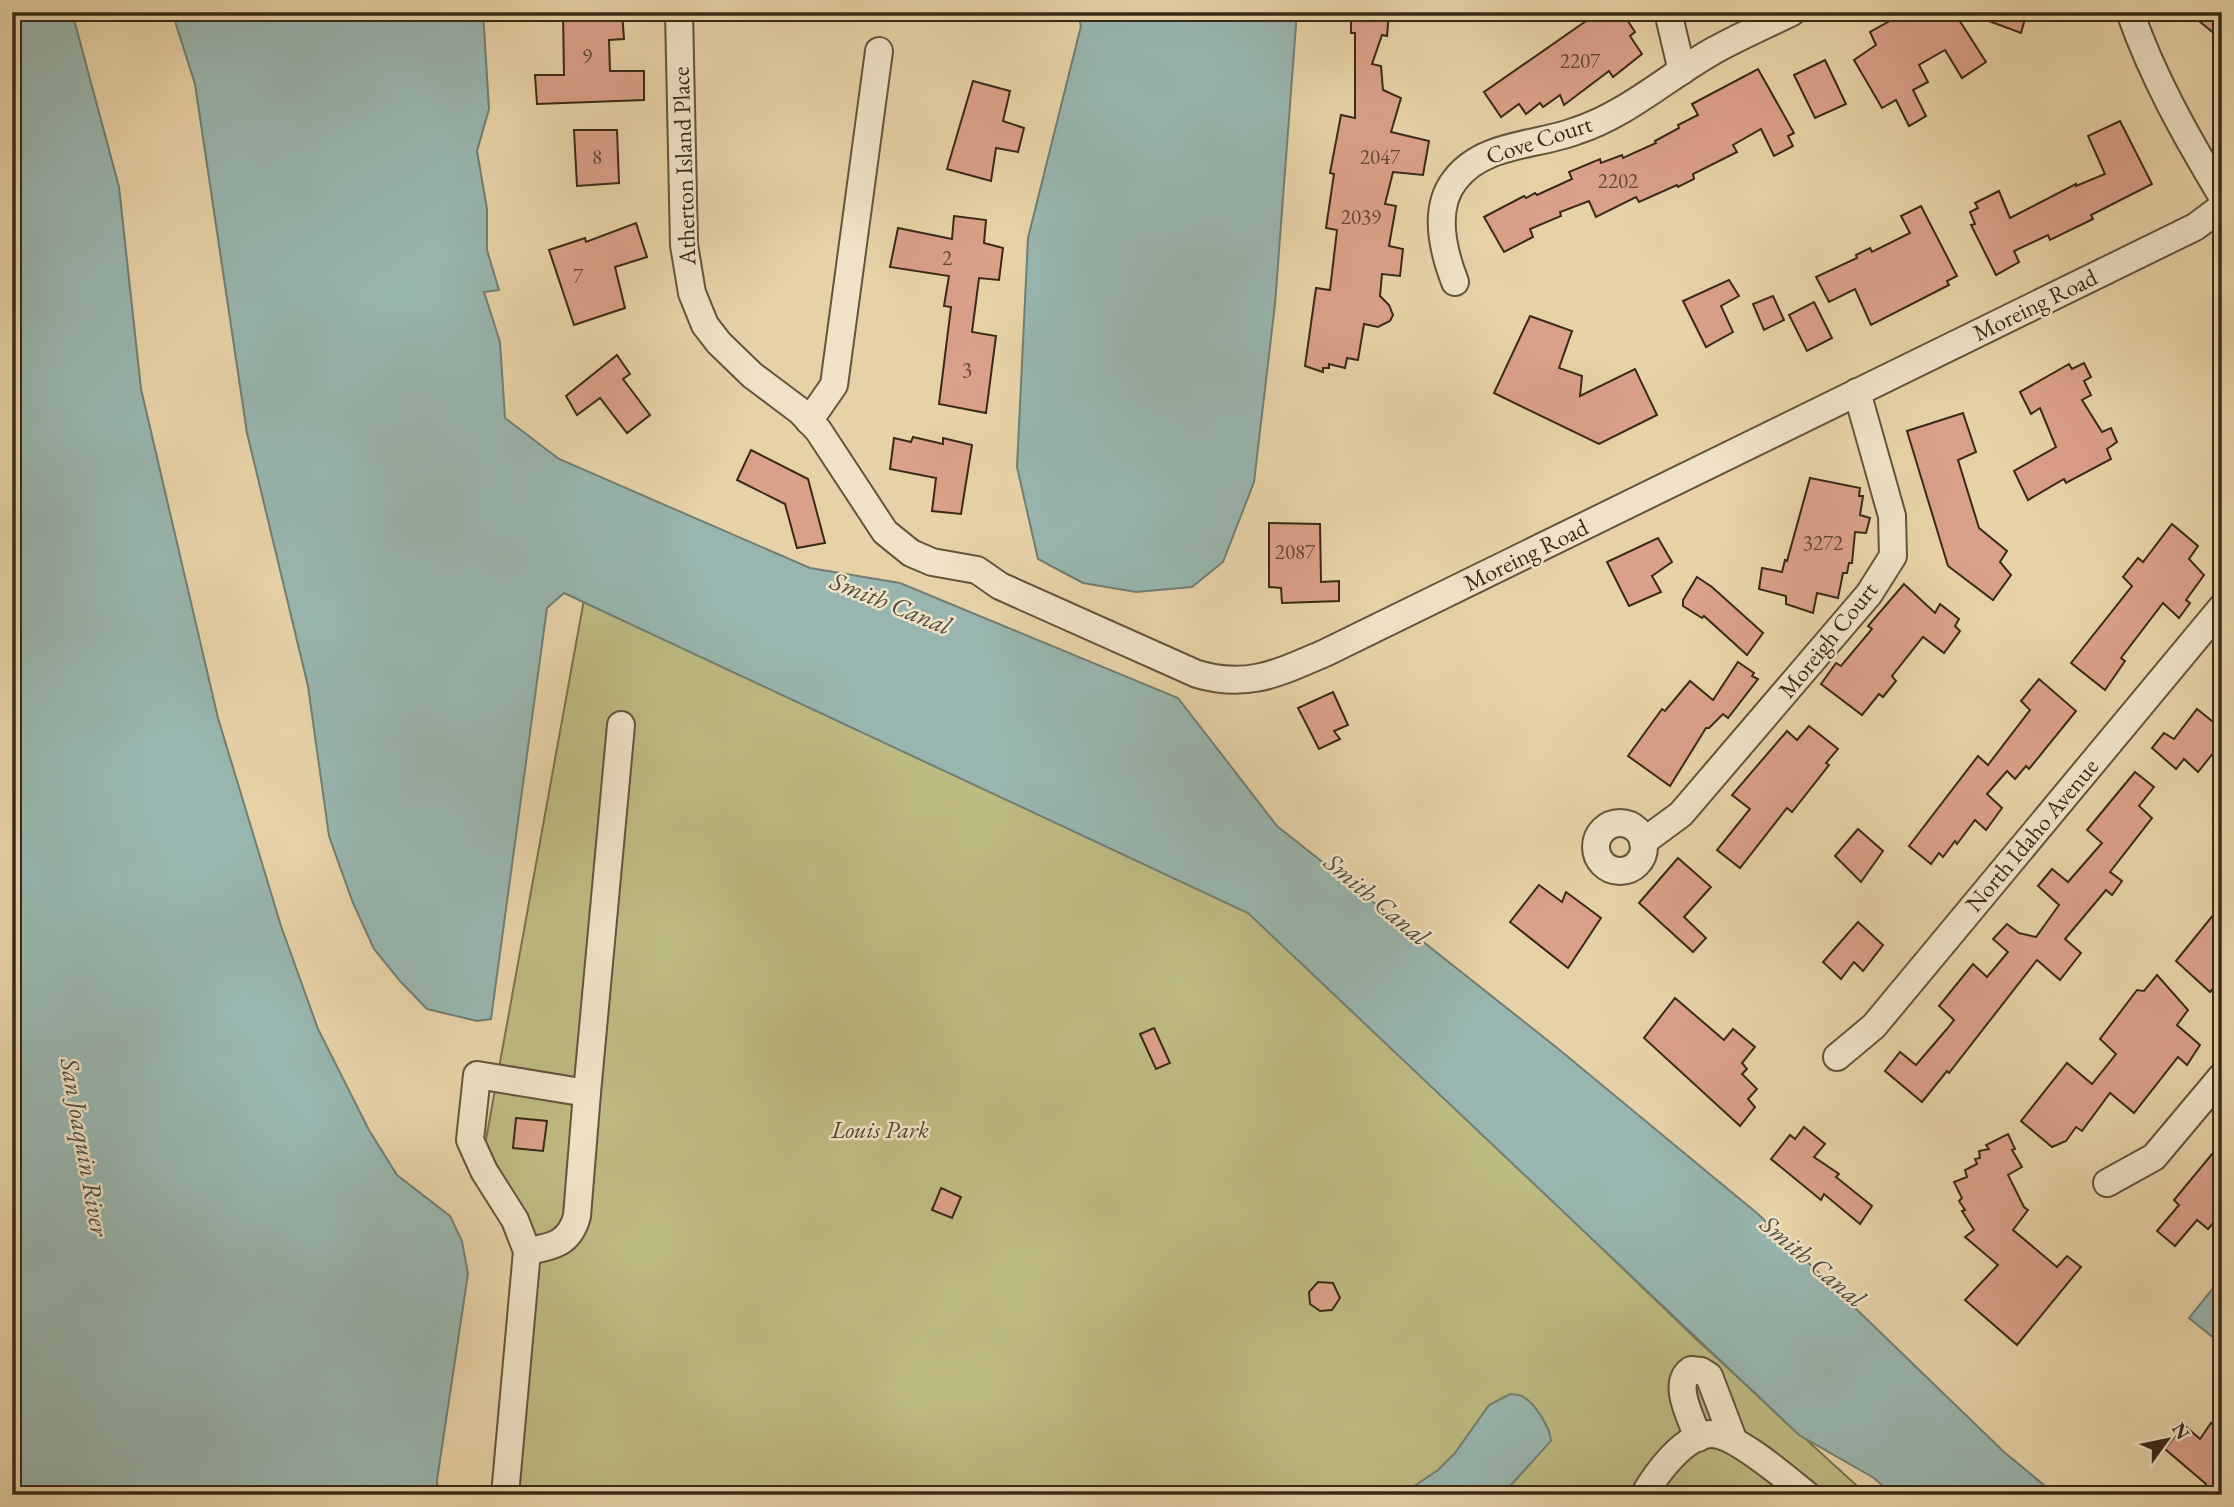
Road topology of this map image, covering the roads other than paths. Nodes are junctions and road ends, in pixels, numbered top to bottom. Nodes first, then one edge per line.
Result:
1 (679, 12) edge
2 (1668, 12) edge
3 (1792, 12) edge
4 (2130, 12) edge
5 (879, 51) dead end
6 (1682, 71) junction
7 (2222, 196) edge
8 (2222, 207) edge
9 (1455, 282) dead end
10 (1857, 392) junction
11 (809, 421) junction
12 (843, 470) joint
13 (2222, 607) edge
14 (621, 725) dead end
15 (1643, 842) dead end
16 (1837, 1057) dead end
17 (2222, 1076) edge
18 (587, 1093) junction
19 (2107, 1183) dead end
20 (527, 1251) junction
21 (1698, 1438) junction
22 (1733, 1439) junction
23 (505, 1495) edge
24 (1644, 1495) edge
25 (1807, 1495) edge

1 - 11 street, Atherton Island Place
2 - 6 street
3 - 6 street, Cove Court
4 - 7 street
5 - 11 street
6 - 9 street, Cove Court
8 - 10 street, Moreing Road
10 - 12 street, Moreing Road
10 - 15 street, Moreigh Court
11 - 12 street, Atherton Island Place
13 - 16 street, North Idaho Avenue
14 - 18 street
17 - 19 street
18 - 20 street
18 - 20 street
20 - 23 street
21 - 22 street
21 - 22 street
21 - 24 street
22 - 25 street

